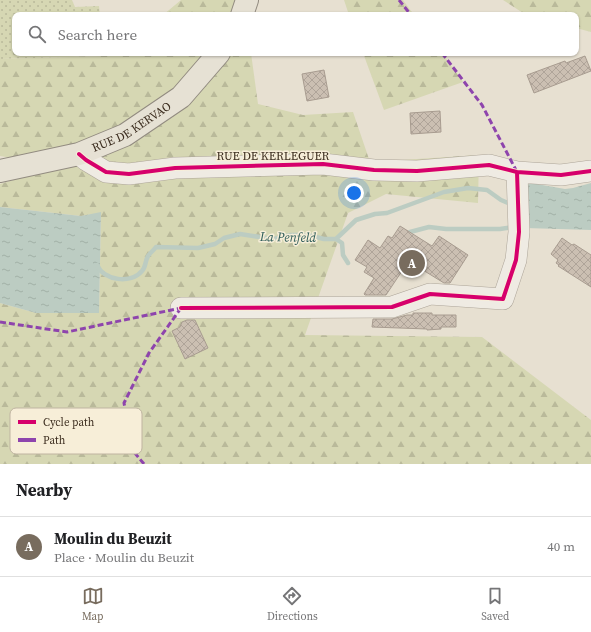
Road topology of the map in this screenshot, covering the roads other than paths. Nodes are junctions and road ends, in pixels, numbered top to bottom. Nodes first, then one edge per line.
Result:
1 (247, 0) edge
2 (243, 12) edge
3 (216, 56) edge
4 (79, 154) junction
5 (0, 171) edge
6 (591, 171) edge
7 (517, 172) junction
8 (181, 308) dead end

1 - 2 main road
3 - 4 main road, RUE DE KERVAO
4 - 5 main road, RUE DE KERVAO
4 - 7 street, RUE DE KERLEGUER
6 - 7 street, RUE DE KERLEGUER
7 - 8 street

